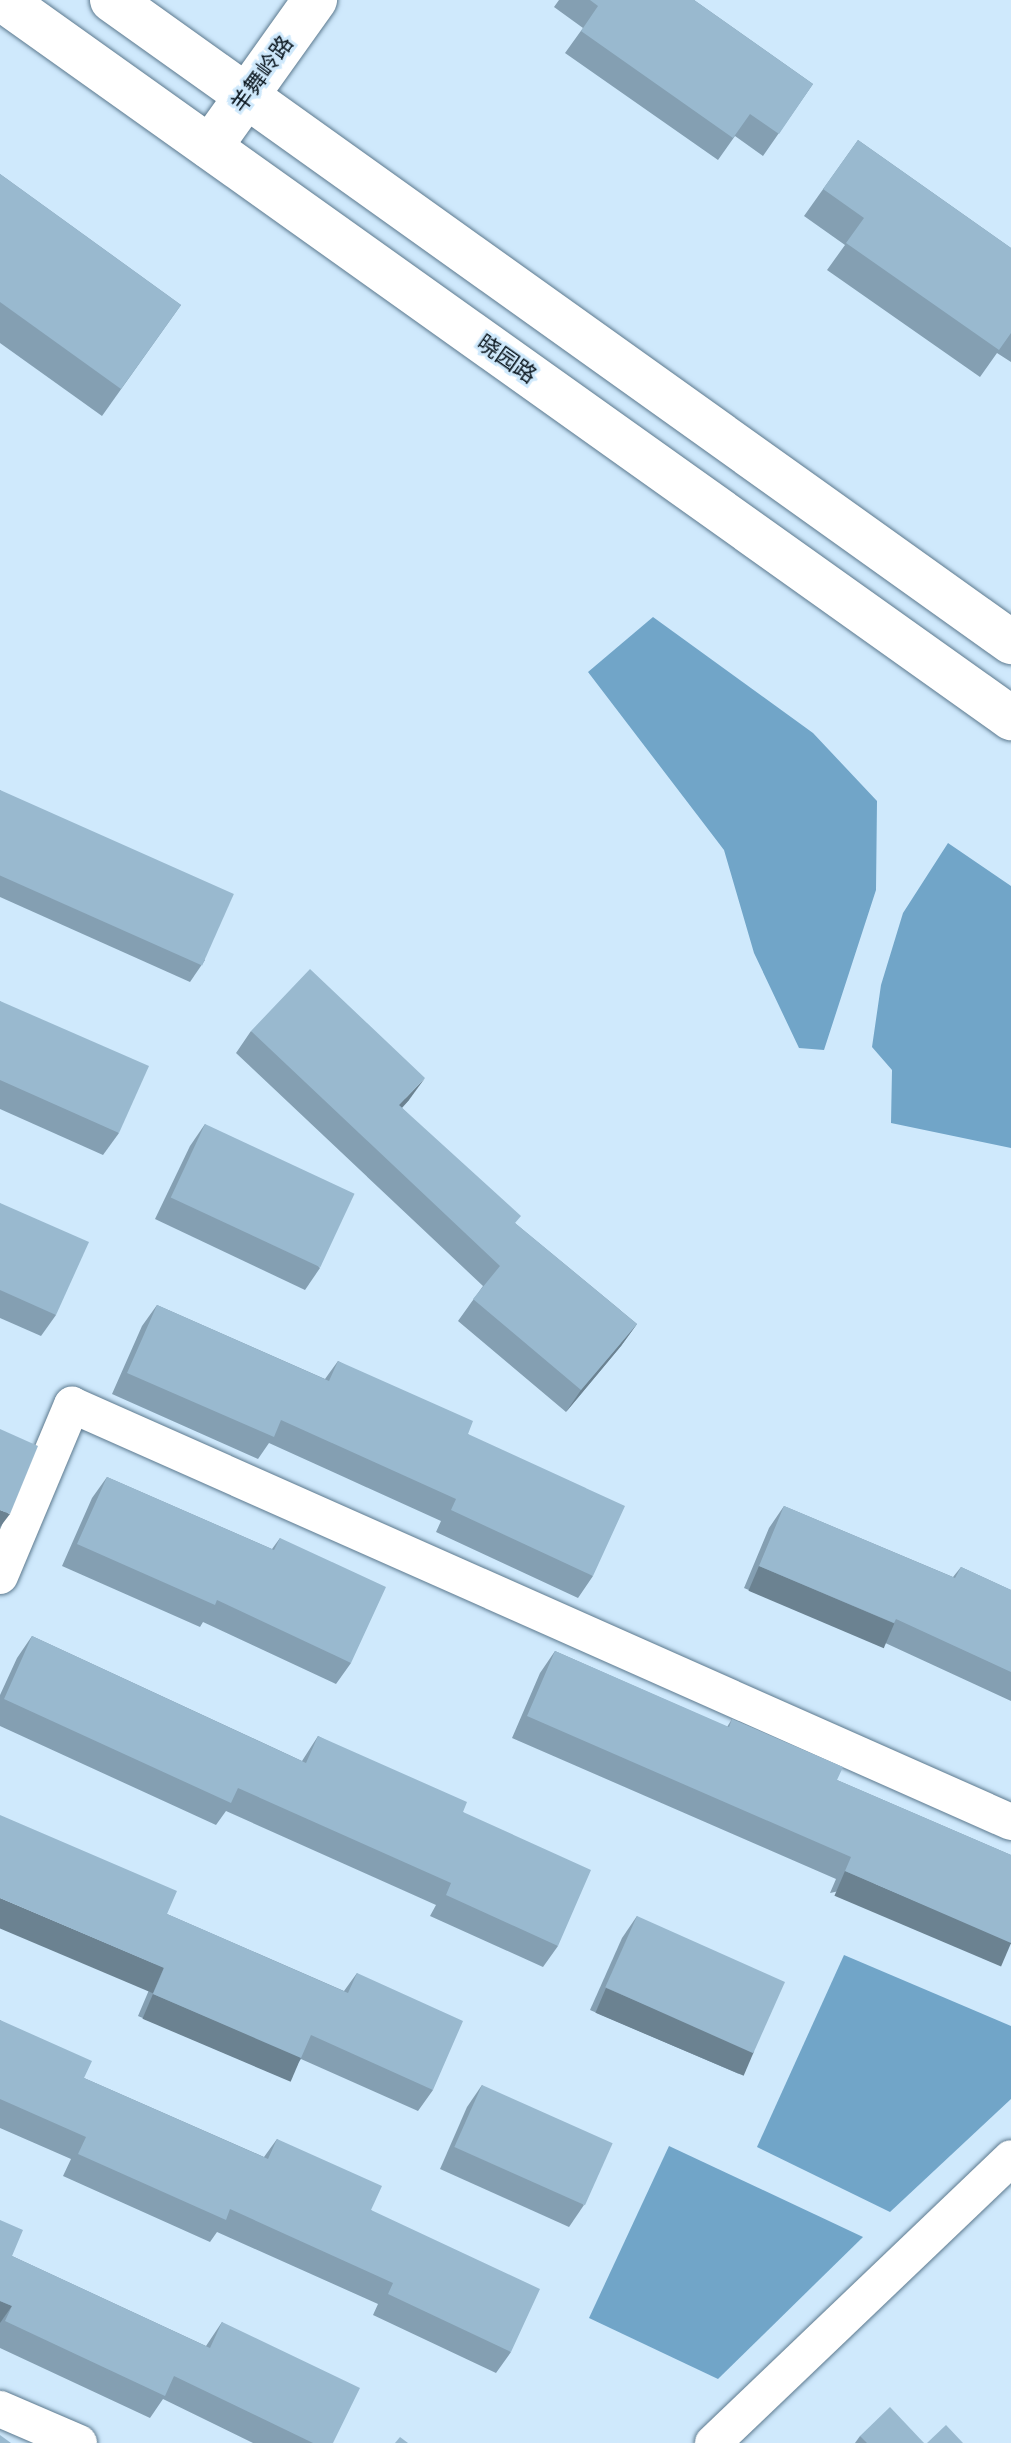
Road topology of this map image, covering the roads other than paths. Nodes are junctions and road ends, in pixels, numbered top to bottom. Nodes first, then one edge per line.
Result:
1 (3, 0) edge
2 (112, 0) edge
3 (315, 0) edge
4 (246, 96) junction
5 (210, 147) junction
6 (1011, 642) edge
7 (1011, 718) edge
8 (0, 1576) edge
9 (1011, 1822) edge
10 (1011, 2158) edge
11 (0, 2409) edge
12 (79, 2443) edge
13 (713, 2443) edge

1 - 5 street, 晓园路
2 - 4 street
3 - 4 street, 羊舞岭路
4 - 5 street, 羊舞岭路
4 - 6 street
5 - 7 street, 晓园路
8 - 9 street
10 - 13 street
11 - 12 street

